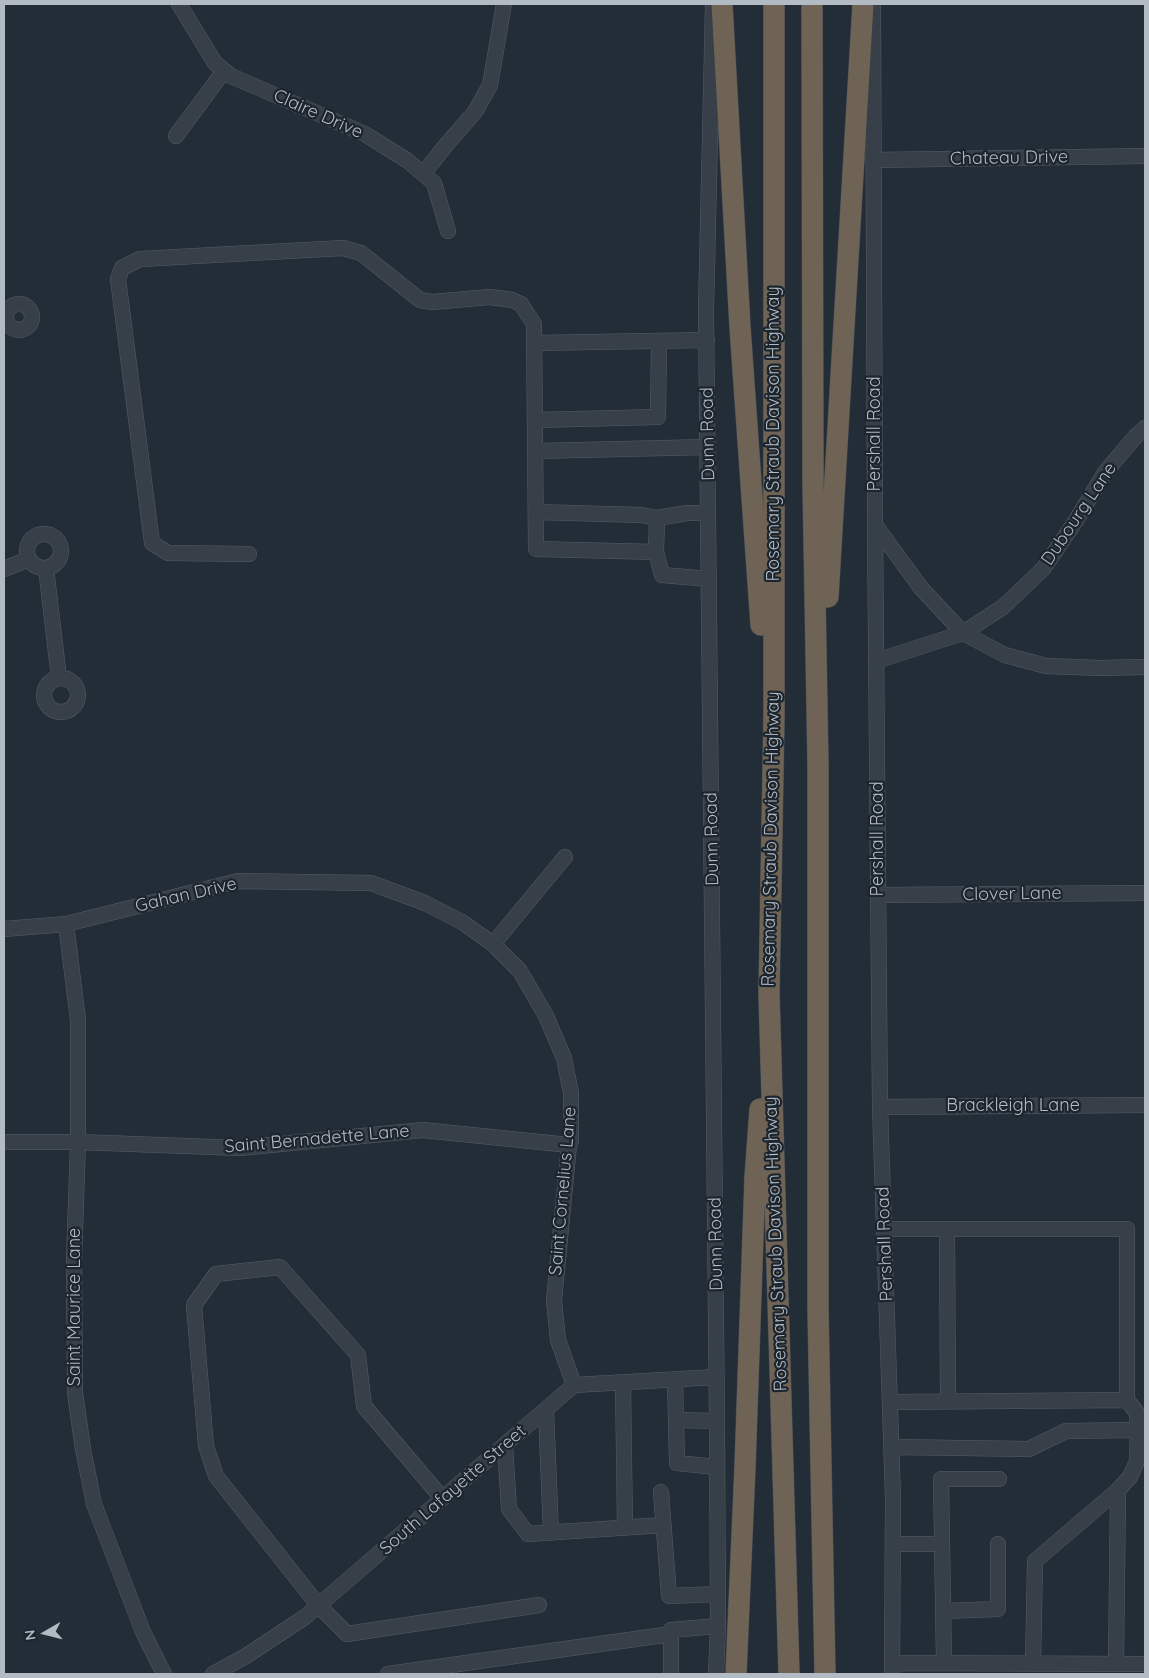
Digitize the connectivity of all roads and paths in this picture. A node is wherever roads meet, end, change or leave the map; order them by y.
1 (179, 4) edge
2 (504, 4) edge
3 (713, 4) edge
4 (722, 4) edge
5 (774, 4) edge
6 (812, 4) edge
7 (863, 4) edge
8 (873, 4) edge
9 (224, 71) junction
10 (176, 136) dead end
11 (1145, 156) edge
12 (873, 160) junction
13 (424, 174) junction
14 (448, 231) dead end
15 (707, 340) junction
16 (659, 341) junction
17 (534, 342) junction
18 (535, 420) junction
19 (1145, 428) edge
20 (708, 447) junction
21 (535, 450) junction
22 (536, 512) junction
23 (708, 512) junction
24 (657, 518) junction
25 (875, 525) junction
26 (656, 552) junction
27 (249, 554) dead end
28 (29, 559) junction
29 (46, 568) junction
30 (4, 569) edge
31 (709, 579) junction
32 (963, 633) junction
33 (876, 661) junction
34 (1145, 667) edge
35 (59, 678) dead end
36 (774, 716) junction
37 (818, 765) junction
38 (565, 858) dead end
39 (371, 883) joint
40 (1145, 893) edge
41 (878, 895) junction
42 (66, 924) junction
43 (4, 929) edge
44 (493, 944) junction
45 (769, 994) junction
46 (1145, 1105) edge
47 (880, 1107) junction
48 (4, 1142) edge
49 (78, 1142) junction
50 (569, 1144) junction
51 (885, 1229) junction
52 (947, 1229) junction
53 (717, 1377) junction
54 (675, 1380) junction
55 (623, 1382) junction
56 (574, 1385) junction
57 (1127, 1400) junction
58 (948, 1401) junction
59 (890, 1402) junction
60 (546, 1410) junction
61 (676, 1420) junction
62 (717, 1420) junction
63 (1138, 1430) junction
64 (505, 1444) junction
65 (892, 1447) junction
66 (717, 1467) junction
67 (999, 1479) dead end
68 (1118, 1490) junction
69 (662, 1492) dead end
70 (442, 1498) junction
71 (664, 1525) junction
72 (624, 1528) junction
73 (550, 1533) junction
74 (893, 1544) junction
75 (942, 1544) junction
76 (998, 1544) dead end
77 (718, 1594) junction
78 (318, 1605) junction
79 (539, 1605) dead end
80 (943, 1611) junction
81 (718, 1626) junction
82 (671, 1634) junction
83 (944, 1663) junction
84 (1034, 1664) junction
85 (1116, 1664) junction
86 (1145, 1664) edge
87 (892, 1669) edge
88 (1076, 1669) edge
89 (164, 1674) edge
90 (213, 1674) edge
91 (388, 1674) edge
92 (671, 1674) edge
93 (716, 1674) edge
94 (736, 1674) edge
95 (790, 1674) edge
96 (825, 1674) edge

1 - 9 street, Claire Drive
2 - 13 street
3 - 15 street, Dunn Road
4 - 36 highway
5 - 36 highway, Rosemary Straub Davison Highway
6 - 37 highway
7 - 37 highway
8 - 12 street, Pershall Road
9 - 10 street
9 - 13 street, Claire Drive
11 - 12 street, Chateau Drive
12 - 25 street, Pershall Road
13 - 14 street, Claire Drive
15 - 16 street
15 - 20 street, Dunn Road
16 - 17 street
16 - 18 street
17 - 18 street
17 - 27 street
18 - 21 street
19 - 32 street, Dubourg Lane
20 - 21 street
20 - 23 street, Dunn Road
21 - 22 street
22 - 24 street
22 - 26 street
23 - 24 street
23 - 31 street, Dunn Road
24 - 26 street
25 - 32 street
25 - 33 street, Pershall Road
26 - 31 street
28 - 29 street
28 - 29 street
28 - 30 street
29 - 35 street
31 - 53 street, Dunn Road
32 - 33 street, Dubourg Lane
32 - 34 street
33 - 41 street, Pershall Road
36 - 45 highway, Rosemary Straub Davison Highway
37 - 96 highway
38 - 44 street
39 - 42 street, Gahan Drive
39 - 44 street, Saint Cornelius Lane
40 - 41 street, Clover Lane
41 - 47 street, Pershall Road
42 - 43 street, Gahan Drive
42 - 49 street, Saint Maurice Lane
44 - 50 street, Saint Cornelius Lane
45 - 94 highway
45 - 95 highway, Rosemary Straub Davison Highway
46 - 47 street, Brackleigh Lane
47 - 51 street, Pershall Road
48 - 49 street, Saint Bernadette Lane
49 - 50 street, Saint Bernadette Lane
49 - 89 street, Saint Maurice Lane
50 - 56 street, Saint Cornelius Lane
51 - 52 street
51 - 59 street, Pershall Road
52 - 57 street
52 - 58 street
53 - 54 street
53 - 62 street, Dunn Road
54 - 55 street
54 - 61 street
55 - 56 street
55 - 72 street
56 - 60 street, South Lafayette Street
57 - 58 street
57 - 63 street
58 - 59 street
59 - 65 street, Pershall Road
60 - 64 street, South Lafayette Street
60 - 73 street
61 - 62 street
61 - 66 street
62 - 66 street, Dunn Road
63 - 65 street
63 - 68 street
64 - 70 street, South Lafayette Street
64 - 73 street
65 - 74 street, Pershall Road
66 - 77 street, Dunn Road
67 - 75 street
68 - 84 street
68 - 85 street
69 - 71 street
70 - 78 street, South Lafayette Street
70 - 78 street
71 - 72 street
71 - 77 street
72 - 73 street
74 - 75 street
74 - 87 street, Pershall Road
75 - 80 street
76 - 80 street
77 - 81 street, Dunn Road
78 - 79 street
78 - 90 street, South Lafayette Street
80 - 83 street
81 - 82 street
81 - 93 street, Dunn Road
82 - 91 street
82 - 92 street
83 - 84 street
83 - 87 street
84 - 88 street
85 - 86 street
85 - 88 street

